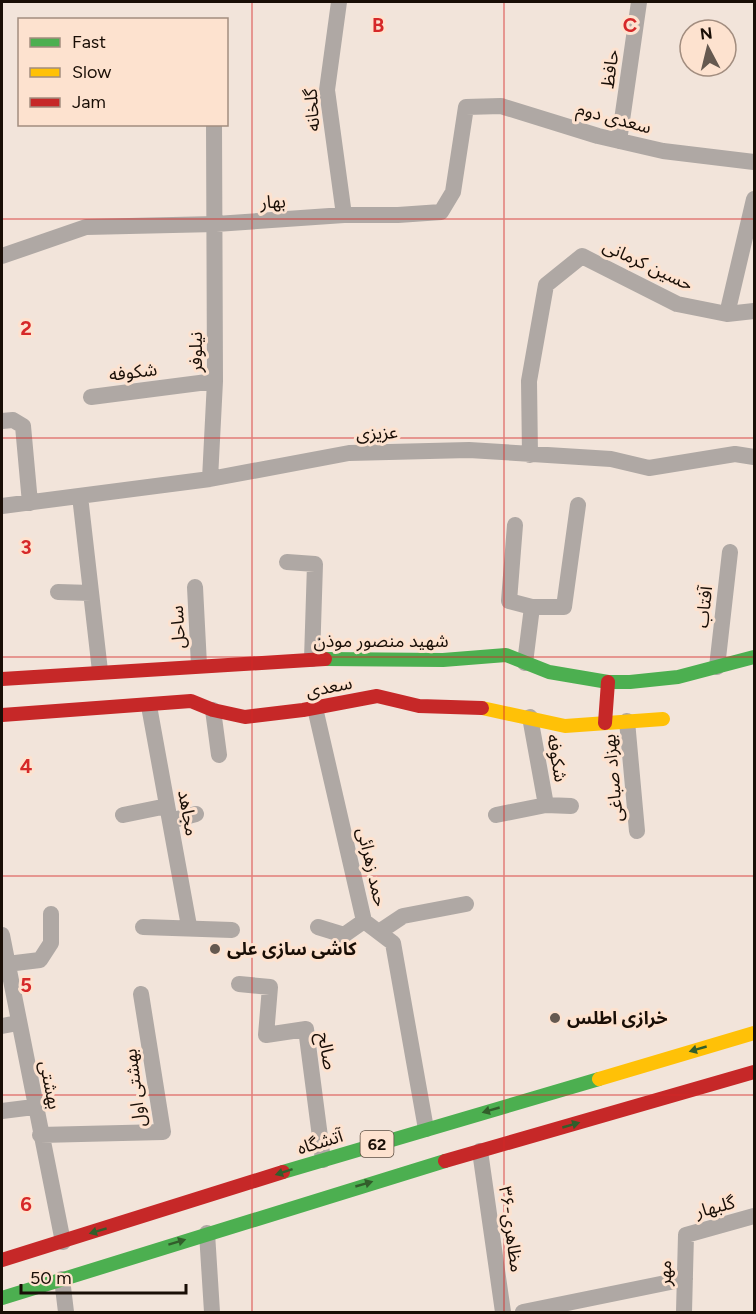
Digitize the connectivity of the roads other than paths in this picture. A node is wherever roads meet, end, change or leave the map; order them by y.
1 (339, 2) edge
2 (639, 2) edge
3 (466, 107) joint
4 (214, 126) edge
5 (619, 141) junction
6 (754, 162) edge
7 (754, 199) edge
8 (344, 215) junction
9 (216, 224) junction
10 (2, 256) edge
11 (754, 311) edge
12 (727, 314) junction
13 (215, 381) junction
14 (91, 397) dead end
15 (2, 420) edge
16 (530, 455) junction
17 (754, 457) edge
18 (210, 480) junction
19 (80, 496) junction
20 (30, 503) junction
21 (578, 505) dead end
22 (2, 506) edge
23 (515, 525) dead end
24 (730, 552) dead end
25 (287, 562) dead end
26 (195, 587) dead end
27 (58, 592) dead end
28 (91, 593) junction
29 (532, 607) junction
30 (754, 657) edge
31 (312, 659) junction
32 (525, 663) junction
33 (199, 665) junction
34 (717, 667) junction
35 (100, 671) junction
36 (2, 679) edge
37 (608, 682) junction
38 (149, 706) junction
39 (315, 708) junction
40 (213, 710) junction
41 (2, 715) edge
42 (530, 717) junction
43 (663, 719) dead end
44 (627, 721) junction
45 (605, 723) junction
46 (219, 754) dead end
47 (546, 806) junction
48 (571, 806) dead end
49 (168, 813) junction
50 (196, 813) dead end
51 (123, 815) dead end
52 (496, 815) dead end
53 (637, 831) dead end
54 (466, 904) dead end
55 (51, 914) dead end
56 (364, 921) junction
57 (189, 926) junction
58 (144, 927) dead end
59 (318, 927) dead end
60 (232, 930) dead end
61 (379, 932) junction
62 (2, 935) edge
63 (7, 964) junction
64 (239, 984) dead end
65 (141, 994) dead end
66 (10, 1024) edge
67 (754, 1033) edge
68 (754, 1072) edge
69 (528, 1099) junction
70 (34, 1107) junction
71 (2, 1111) edge
72 (426, 1129) junction
73 (538, 1134) junction
74 (40, 1135) junction
75 (480, 1151) junction
76 (323, 1160) junction
77 (433, 1165) junction
78 (754, 1216) edge
79 (207, 1233) junction
80 (686, 1234) joint
81 (63, 1242) junction
82 (2, 1260) edge
83 (62, 1279) junction
84 (685, 1279) junction
85 (2, 1298) edge
86 (66, 1312) edge
87 (212, 1312) edge
88 (503, 1312) edge
89 (523, 1312) edge
90 (684, 1312) edge

1 - 8 street, گلخانه
2 - 5 street, حافظ
3 - 5 street, سعدی دوم
3 - 8 street, بهار
4 - 9 street, نیلوفر
5 - 6 street, سعدی دوم
7 - 12 street
8 - 9 street, بهار
9 - 10 street, بهار
9 - 13 street, نیلوفر
11 - 12 street
12 - 16 street, حسین کرمانی
13 - 14 street, شکوفه
13 - 18 street, نیلوفر
15 - 20 street
16 - 17 street, عزیزی
16 - 18 street, عزیزی
18 - 19 street, عزیزی
19 - 20 street, عزیزی
19 - 28 street
20 - 22 street, عزیزی
21 - 29 street
23 - 29 street
24 - 34 street, آفتاب
25 - 31 street
26 - 33 street, ساحل
27 - 28 street
28 - 35 street
29 - 32 street
30 - 34 main road, شهید منصور موذن
31 - 32 main road, شهید منصور موذن
31 - 33 main road, شهید منصور موذن
32 - 37 main road, شهید منصور موذن
33 - 35 main road, شهید منصور موذن
34 - 37 main road, شهید منصور موذن
35 - 36 main road, شهید منصور موذن
37 - 45 main road
38 - 40 main road, سعدی
38 - 41 main road, سعدی
38 - 49 street, مجاهد
39 - 40 main road, سعدی
39 - 42 main road, سعدی
39 - 56 street, حمد زهرائی
40 - 46 street
42 - 45 main road, سعدی
42 - 47 street, شکوفه
43 - 44 main road, سعدی
44 - 45 main road, سعدی
44 - 53 street, بهزاد صباغی
47 - 48 street
47 - 52 street
49 - 50 street
49 - 51 street
49 - 57 street, مجاهد
54 - 61 street
55 - 63 street
56 - 59 street
56 - 61 street, حمد زهرائی
57 - 58 street
57 - 60 street
61 - 72 street, حمد زهرائی
62 - 63 street, بهشتی
63 - 66 street, بهشتی
64 - 76 street, صالح
65 - 74 street, بهشتی اول
66 - 70 street, بهشتی
67 -> 69 main road, آتشگاه / 62
73 -> 68 main road, 62
69 -> 72 main road, آتشگاه / 62
69 - 73 main road
70 - 71 street
70 - 74 street, بهشتی
72 - 76 main road, آتشگاه / 62
72 - 77 main road
73 - 75 main road, 62
74 - 81 street, بهشتی
75 - 77 main road, 62
75 - 88 street, ۳۶-مظاهری
76 -> 81 main road, آتشگاه / 62
79 -> 77 main road, 62
78 - 80 street, گلبهار
83 -> 79 main road, 62
79 - 87 street
80 - 84 street, مهر
81 - 82 main road, آتشگاه / 62
83 - 85 main road, 62
83 - 86 street
84 - 89 street
84 - 90 street, مهر

